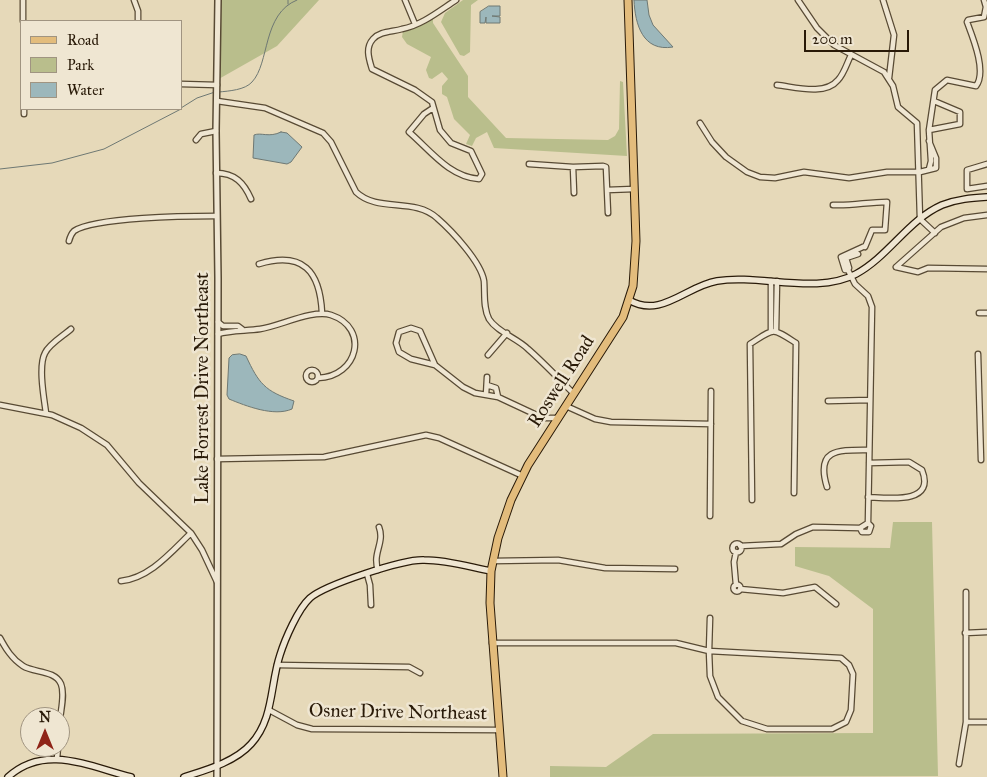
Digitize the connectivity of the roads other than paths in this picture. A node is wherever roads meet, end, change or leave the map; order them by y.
1 (23, 0) edge
2 (134, 0) edge
3 (218, 0) edge
4 (405, 0) edge
5 (456, 0) edge
6 (628, 0) edge
7 (798, 0) edge
8 (883, 0) edge
9 (985, 0) edge
10 (23, 20) edge
11 (138, 20) edge
12 (415, 24) junction
13 (850, 56) junction
14 (889, 78) junction
15 (182, 84) edge
16 (777, 85) dead end
17 (217, 87) junction
18 (217, 99) junction
19 (934, 101) junction
20 (434, 108) junction
21 (700, 124) dead end
22 (929, 130) junction
23 (216, 131) junction
24 (196, 140) dead end
25 (529, 164) dead end
26 (987, 164) edge
27 (573, 167) junction
28 (920, 172) junction
29 (216, 173) junction
30 (987, 186) edge
31 (634, 189) junction
32 (607, 190) junction
33 (574, 193) dead end
34 (987, 197) edge
35 (251, 199) dead end
36 (833, 205) dead end
37 (608, 213) dead end
38 (987, 215) edge
39 (216, 216) junction
40 (920, 219) junction
41 (935, 233) junction
42 (69, 241) dead end
43 (259, 264) dead end
44 (987, 270) edge
45 (849, 273) junction
46 (774, 281) junction
47 (629, 300) junction
48 (322, 313) junction
49 (979, 313) dead end
50 (987, 313) edge
51 (218, 322) junction
52 (234, 326) junction
53 (70, 328) dead end
54 (242, 330) junction
55 (774, 331) junction
56 (234, 332) junction
57 (507, 333) junction
58 (218, 334) junction
59 (978, 354) dead end
60 (488, 355) dead end
61 (435, 365) junction
62 (487, 377) dead end
63 (318, 378) dead end
64 (487, 385) junction
65 (711, 391) dead end
66 (574, 394) junction
67 (486, 395) junction
68 (498, 397) junction
69 (828, 400) dead end
70 (870, 400) junction
71 (0, 405) edge
72 (566, 406) junction
73 (46, 413) junction
74 (543, 418) junction
75 (558, 418) junction
76 (710, 424) junction
77 (553, 426) junction
78 (984, 431) edge
79 (869, 450) junction
80 (218, 459) junction
81 (981, 460) dead end
82 (869, 463) junction
83 (523, 476) junction
84 (827, 488) dead end
85 (794, 493) dead end
86 (868, 497) junction
87 (752, 500) dead end
88 (710, 516) dead end
89 (868, 523) junction
90 (379, 527) dead end
91 (860, 528) junction
92 (192, 534) junction
93 (493, 561) junction
94 (675, 569) dead end
95 (378, 570) junction
96 (492, 571) junction
97 (367, 574) junction
98 (121, 581) dead end
99 (217, 584) junction
100 (966, 592) dead end
101 (836, 604) dead end
102 (371, 606) dead end
103 (710, 618) dead end
104 (987, 632) edge
105 (966, 633) junction
106 (0, 638) edge
107 (492, 643) junction
108 (709, 651) junction
109 (277, 665) junction
110 (420, 673) dead end
111 (61, 707) edge
112 (269, 710) junction
113 (966, 722) junction
114 (987, 722) edge
115 (499, 730) junction
116 (57, 759) joint
117 (960, 764) dead end
118 (217, 765) junction
119 (110, 774) edge
120 (8, 777) edge
121 (131, 777) edge
122 (184, 777) edge
123 (217, 777) edge
124 (503, 777) edge

1 - 10 street
2 - 11 street
3 - 17 street, Lake Forrest Drive Northeast
4 - 12 street
5 - 12 street
6 - 31 main road, Roswell Road
7 - 13 street
8 - 14 street
9 - 19 street
12 - 20 street
13 - 14 street
13 - 16 street
14 - 28 street
15 - 17 street
17 - 18 street, Lake Forrest Drive Northeast
18 - 23 street, Lake Forrest Drive Northeast
18 - 57 street
19 - 22 street
19 - 22 street
20 - 20 street
21 - 28 street
22 - 28 street
23 - 24 street
23 - 29 street, Lake Forrest Drive Northeast
25 - 27 street
26 - 30 street
27 - 32 street
27 - 33 street
28 - 40 street
29 - 35 street
29 - 39 street, Lake Forrest Drive Northeast
31 - 32 street
31 - 47 main road, Roswell Road
32 - 37 street
34 - 40 main road
36 - 45 street
38 - 41 street
39 - 42 street
39 - 51 street, Lake Forrest Drive Northeast
40 - 41 street
40 - 45 main road
41 - 44 street
43 - 48 street
45 - 46 main road
45 - 70 street
46 - 47 main road
46 - 55 street
47 - 66 main road, Roswell Road
48 - 54 street
48 - 63 street
49 - 50 street
51 - 52 street
51 - 58 street, Lake Forrest Drive Northeast
52 - 54 street
52 - 56 street
53 - 73 street
54 - 56 street
55 - 85 street
55 - 87 street
56 - 58 street
57 - 60 street
57 - 66 street
58 - 80 street, Lake Forrest Drive Northeast
59 - 78 street
61 - 61 street
61 - 67 street
62 - 64 street
64 - 67 street
64 - 68 street
65 - 76 street
66 - 72 main road, Roswell Road
67 - 68 street
68 - 74 street
69 - 70 street
70 - 79 street
71 - 73 street
72 - 75 main road, Roswell Road
72 - 76 street
73 - 92 street
74 - 75 street
74 - 77 street
75 - 77 main road, Roswell Road
76 - 88 street
77 - 83 main road, Roswell Road
78 - 81 street
79 - 82 street
79 - 84 street
80 - 83 street
80 - 99 street, Lake Forrest Drive Northeast
82 - 86 street
82 - 86 street
83 - 93 main road, Roswell Road
86 - 89 street
89 - 91 street
89 - 91 street
90 - 95 street
91 - 101 street
92 - 98 street
92 - 99 street
93 - 94 street
93 - 96 main road, Roswell Road
95 - 96 main road
95 - 97 main road
96 - 107 main road, Roswell Road
97 - 102 street
97 - 109 main road
99 - 118 street, Lake Forrest Drive Northeast
100 - 105 street
103 - 108 street
104 - 105 street
105 - 113 street
106 - 111 street
107 - 108 street
107 - 115 main road, Roswell Road
108 - 108 street
109 - 110 street
109 - 112 main road
112 - 115 street, Osner Drive Northeast
112 - 118 main road
113 - 114 street
113 - 117 street
115 - 124 main road, Roswell Road
116 - 119 main road
116 - 120 main road
118 - 122 main road
118 - 123 street, Lake Forrest Drive Northeast
119 - 121 main road

